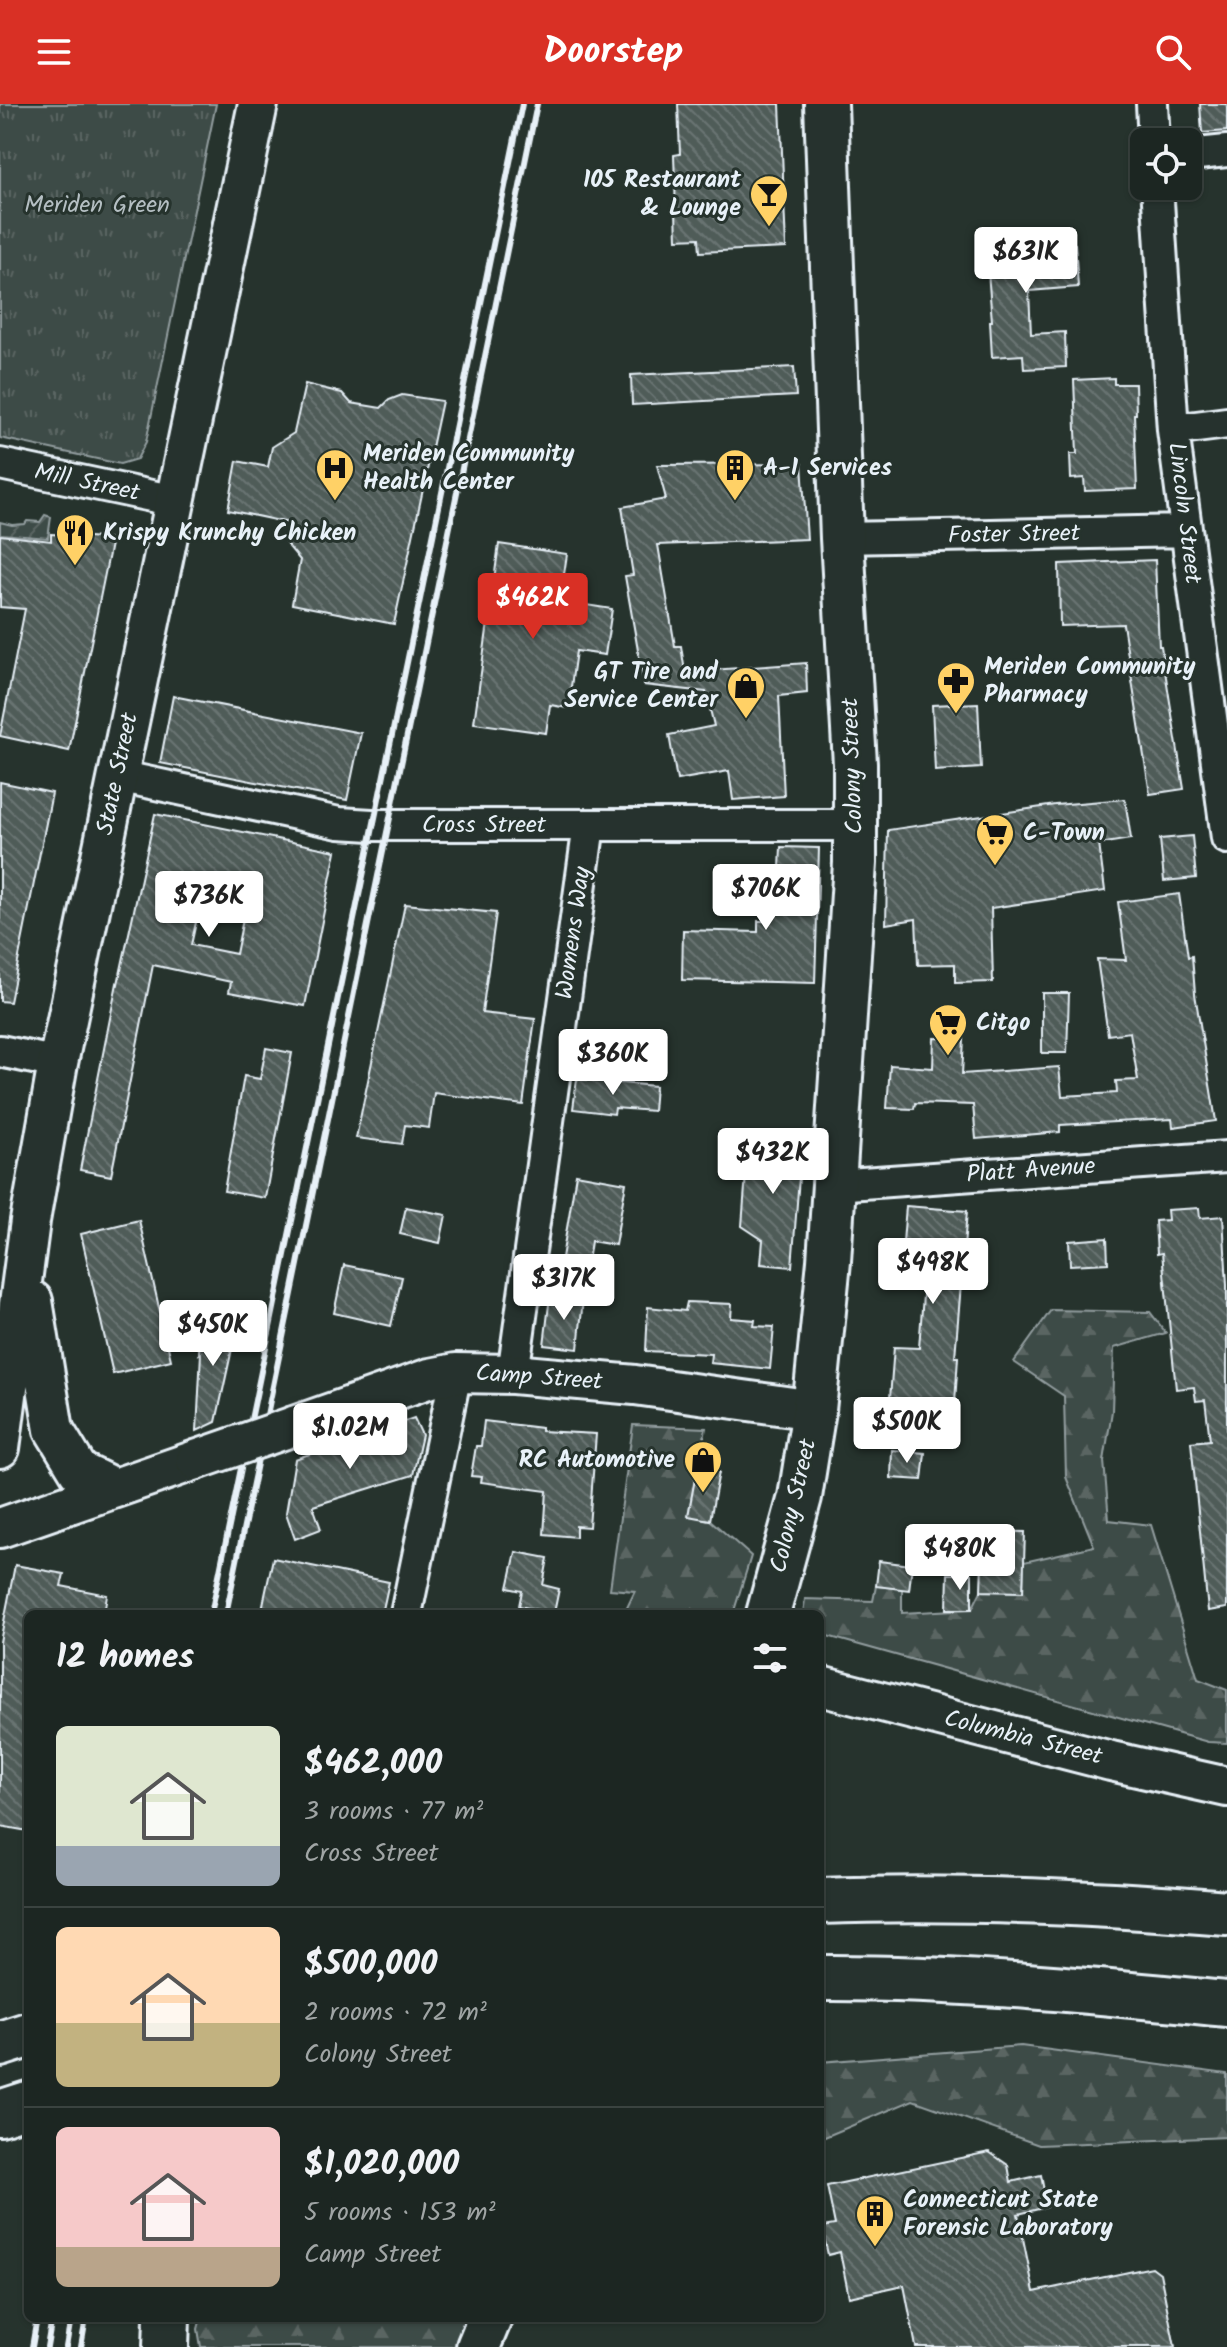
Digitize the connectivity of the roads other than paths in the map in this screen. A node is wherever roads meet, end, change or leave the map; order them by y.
1 (258, 104) edge
2 (826, 104) edge
3 (1152, 104) edge
4 (1153, 128) edge
5 (1227, 151) edge
6 (1202, 154) edge
7 (1158, 200) edge
8 (1227, 423) edge
9 (1173, 430) junction
10 (0, 464) edge
11 (175, 501) junction
12 (1186, 531) junction
13 (842, 538) junction
14 (118, 776) junction
15 (589, 825) junction
16 (856, 825) junction
17 (1227, 838) edge
18 (0, 1051) edge
19 (58, 1063) junction
20 (1227, 1157) edge
21 (834, 1185) junction
22 (26, 1254) junction
23 (456, 1373) junction
24 (513, 1374) junction
25 (814, 1410) junction
26 (0, 1448) edge
27 (114, 1488) junction
28 (0, 1528) edge
29 (407, 1610) edge
30 (769, 1610) edge
31 (824, 1687) edge
32 (1227, 1787) edge
33 (824, 1901) edge
34 (1227, 1913) edge
35 (824, 1978) edge
36 (1001, 1984) junction
37 (1227, 2004) edge
38 (824, 2007) edge
39 (24, 2036) edge
40 (0, 2044) edge
41 (24, 2105) edge
42 (0, 2113) edge
43 (167, 2322) edge
44 (488, 2322) edge
45 (166, 2347) edge
46 (478, 2347) edge

1 - 11 street, State Street
2 - 13 main road, Colony Street
3 - 4 street
5 - 6 street
7 - 9 street, Lincoln Street
8 - 9 street
9 - 12 street, Lincoln Street
10 - 11 street, Mill Street
11 - 14 street, State Street
12 - 13 street, Foster Street
12 - 17 street, Lincoln Street
13 - 16 main road, Colony Street
14 - 15 street, Cross Street
14 - 19 street, State Street
15 - 16 street, Cross Street
15 - 24 street, Womens Way
16 - 21 main road, Colony Street
18 - 19 street
19 - 22 street, State Street
20 - 21 street, Platt Avenue
21 - 25 main road, Colony Street
22 - 26 street, State Street
22 - 27 street
23 - 24 street, Camp Street
23 - 27 street, Camp Street, bridge
23 - 29 street
24 - 25 street, Camp Street
25 - 30 main road, Colony Street
27 - 28 street, Camp Street
31 - 32 street, Columbia Street
33 - 34 highway
35 - 36 highway
36 - 37 highway
36 - 38 highway
39 - 40 highway
41 - 42 highway
43 - 45 highway
44 - 46 main road

